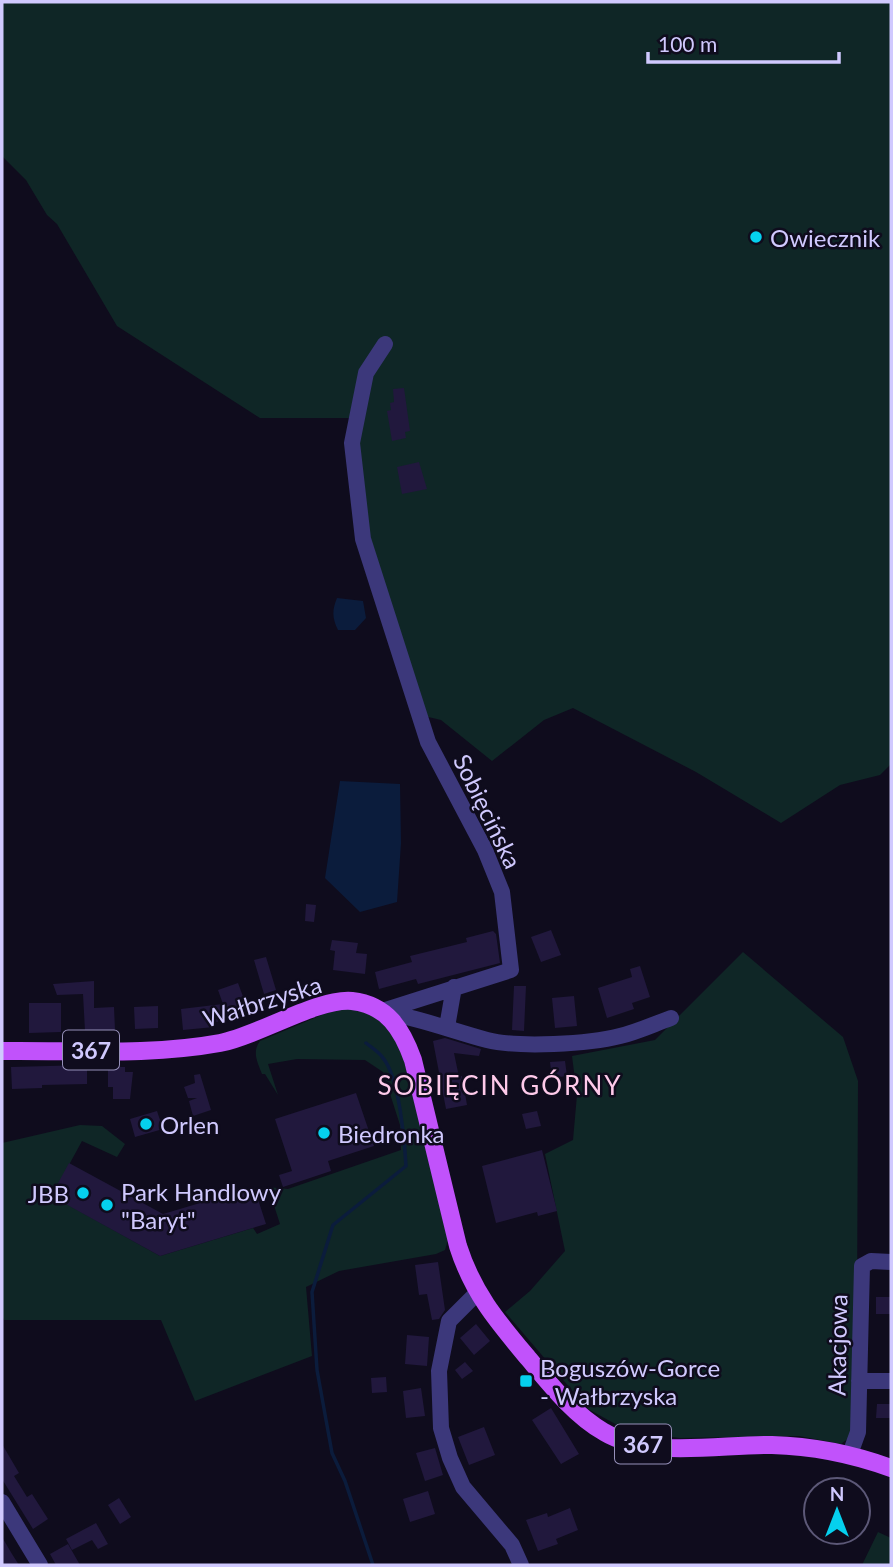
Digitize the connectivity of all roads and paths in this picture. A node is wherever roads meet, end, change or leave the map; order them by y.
1 (386, 344) dead end
2 (454, 987) junction
3 (382, 1011) junction
4 (671, 1018) dead end
5 (447, 1027) junction
6 (2, 1051) edge
7 (891, 1262) edge
8 (477, 1293) junction
9 (859, 1381) junction
10 (891, 1381) edge
11 (850, 1454) junction
12 (891, 1468) edge
13 (2, 1502) edge
14 (40, 1565) edge
15 (520, 1565) edge

1 - 2 street, Sobięcińska
2 - 3 street, Sobięcińska
2 - 5 street
3 - 5 street
3 - 6 main road, Wałbrzyska / 367
3 - 8 main road, 367
4 - 5 street
7 - 9 street, Akacjowa
8 - 11 main road, 367
8 - 15 street
9 - 10 street
9 - 11 street, Akacjowa
11 - 12 main road, 367
13 - 14 street

